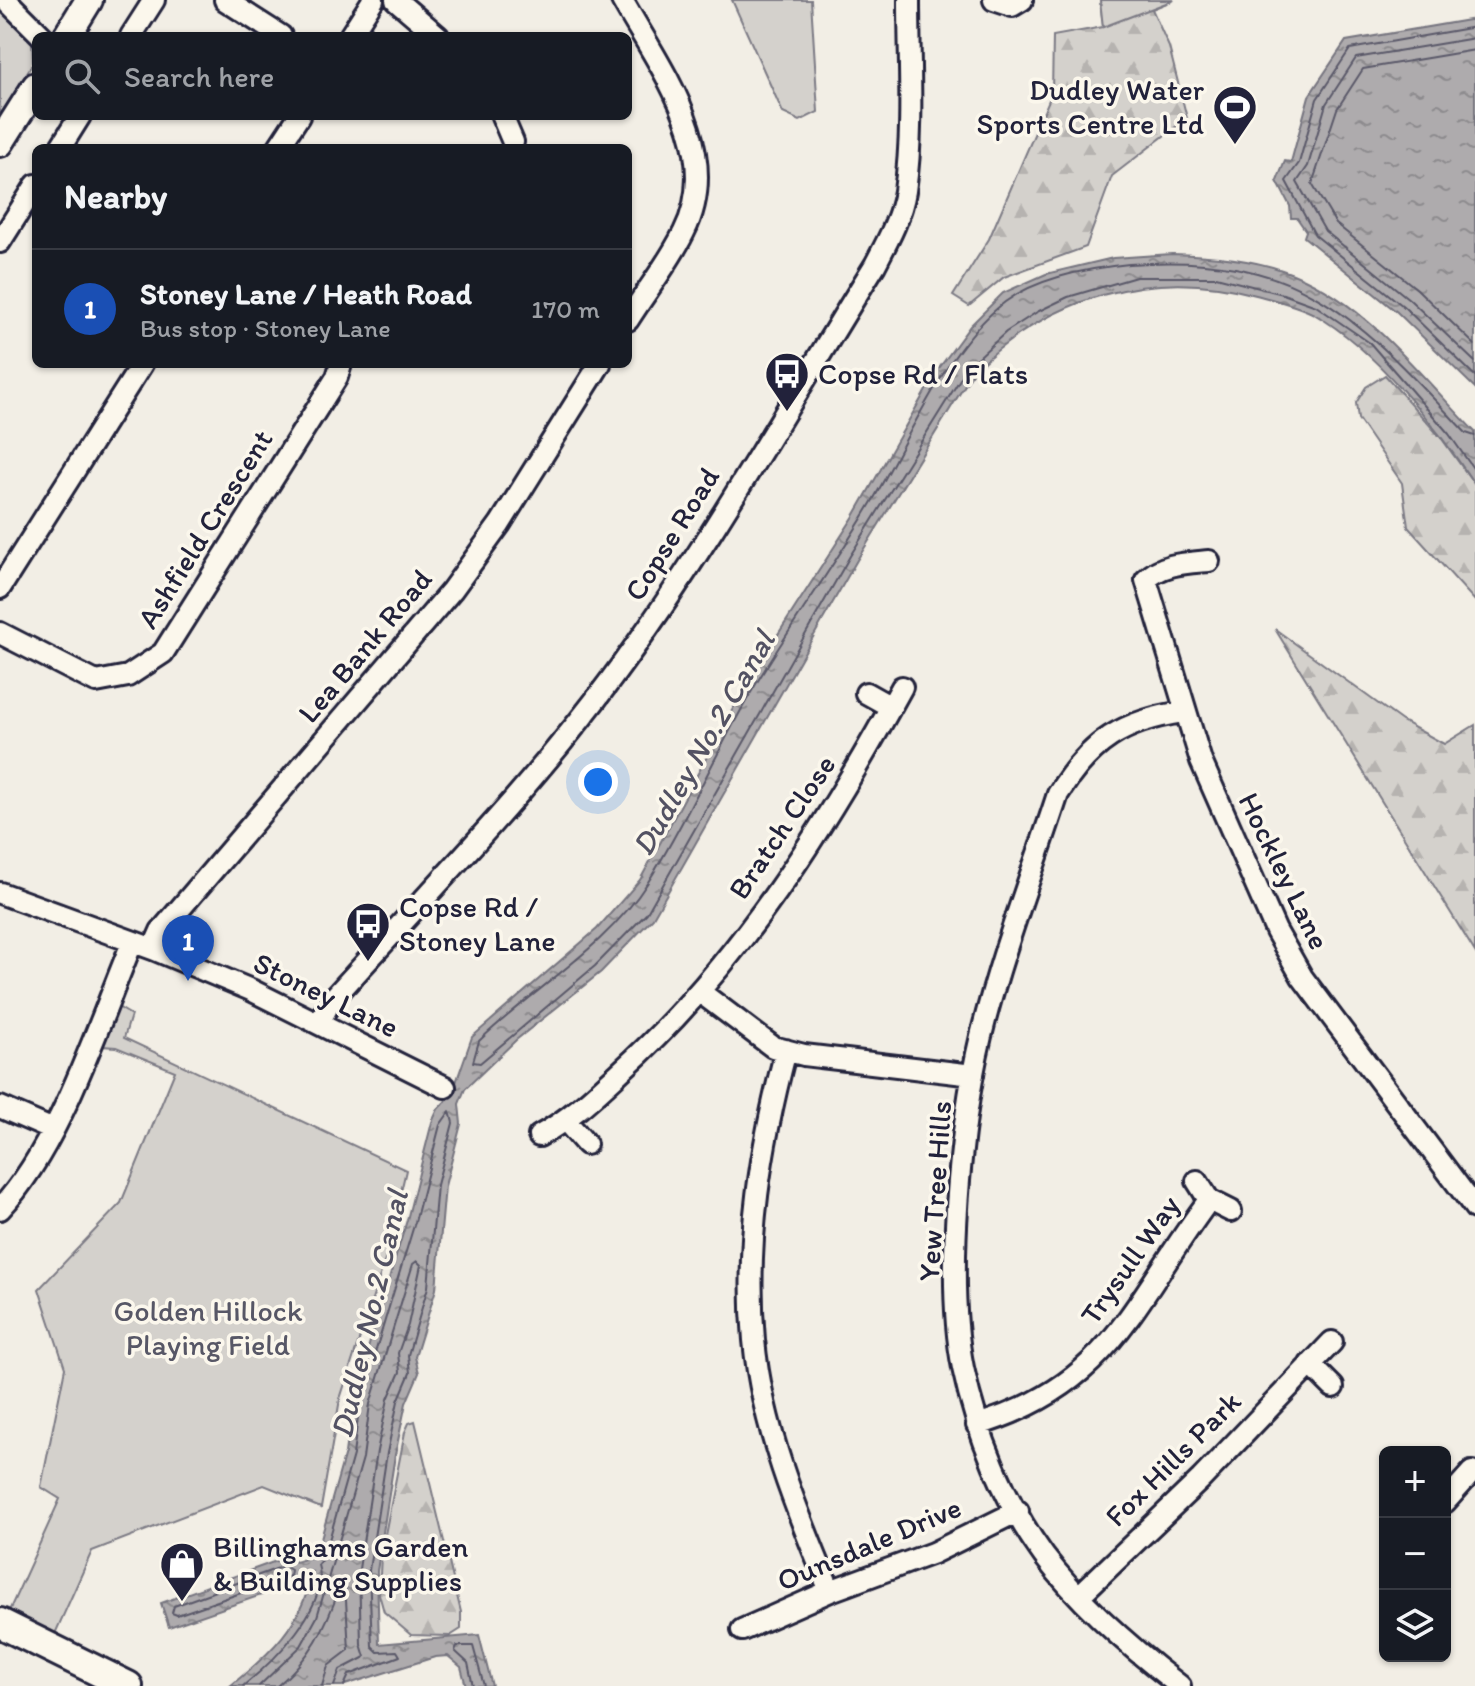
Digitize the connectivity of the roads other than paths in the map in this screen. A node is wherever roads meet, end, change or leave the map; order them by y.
1 (6, 0) edge
2 (89, 0) edge
3 (154, 0) edge
4 (225, 0) edge
5 (373, 0) edge
6 (396, 0) edge
7 (622, 0) edge
8 (909, 0) edge
9 (994, 0) edge
10 (1022, 0) edge
11 (38, 32) edge
12 (69, 32) edge
13 (134, 32) edge
14 (275, 32) edge
15 (353, 32) edge
16 (433, 32) edge
17 (32, 92) edge
18 (78, 120) edge
19 (297, 120) edge
20 (504, 120) edge
21 (513, 142) dead end
22 (0, 143) edge
23 (62, 144) edge
24 (284, 144) edge
25 (32, 191) edge
26 (0, 242) edge
27 (632, 314) edge
28 (139, 368) edge
29 (340, 368) edge
30 (598, 368) edge
31 (1209, 561) dead end
32 (0, 588) edge
33 (0, 633) edge
34 (902, 687) dead end
35 (866, 693) dead end
36 (891, 707) junction
37 (1183, 712) junction
38 (0, 893) edge
39 (132, 943) junction
40 (153, 949) junction
41 (700, 992) junction
42 (319, 1023) junction
43 (786, 1050) junction
44 (973, 1075) junction
45 (445, 1087) dead end
46 (0, 1107) edge
47 (566, 1121) junction
48 (53, 1130) junction
49 (539, 1136) dead end
50 (586, 1144) dead end
51 (1197, 1181) dead end
52 (1209, 1200) junction
53 (1475, 1208) edge
54 (0, 1209) edge
55 (1231, 1211) dead end
56 (1332, 1342) dead end
57 (1310, 1364) junction
58 (1333, 1387) dead end
59 (977, 1425) junction
60 (1018, 1511) junction
61 (830, 1591) junction
62 (1079, 1596) junction
63 (0, 1623) edge
64 (742, 1630) dead end
65 (128, 1686) edge
66 (1180, 1686) edge

1 - 11 street
2 - 12 street
3 - 13 street
4 - 14 street
5 - 15 street
6 - 16 street
7 - 27 street
8 - 42 street, Copse Road
9 - 10 street
17 - 22 street
18 - 23 street
19 - 24 street
20 - 21 street
25 - 26 street
28 - 32 street
29 - 33 street, Ashfield Crescent
30 - 40 street, Lea Bank Road
31 - 37 street, Hockley Lane
34 - 36 street, Bratch Close
35 - 36 street
36 - 41 street, Bratch Close
37 - 44 street, Yew Tree Hills
37 - 53 street, Hockley Lane
38 - 39 street, Stoney Lane
39 - 40 street, Stoney Lane
39 - 48 street
40 - 42 street, Stoney Lane
41 - 43 street
41 - 47 street, Bratch Close
42 - 45 street, Stoney Lane
43 - 44 street
43 - 61 street
44 - 59 street, Yew Tree Hills
46 - 48 street
47 - 49 street, Bratch Close
47 - 50 street
48 - 54 street
51 - 52 street, Trysull Way
52 - 55 street, Trysull Way
52 - 59 street, Trysull Way
56 - 57 street, Fox Hills Park
57 - 58 street
57 - 62 street, Fox Hills Park
59 - 60 street, Yew Tree Hills
60 - 61 street, Ounsdale Drive
60 - 62 street, Yew Tree Hills
61 - 64 street, Ounsdale Drive
62 - 66 street, Yew Tree Hills
63 - 65 main road

